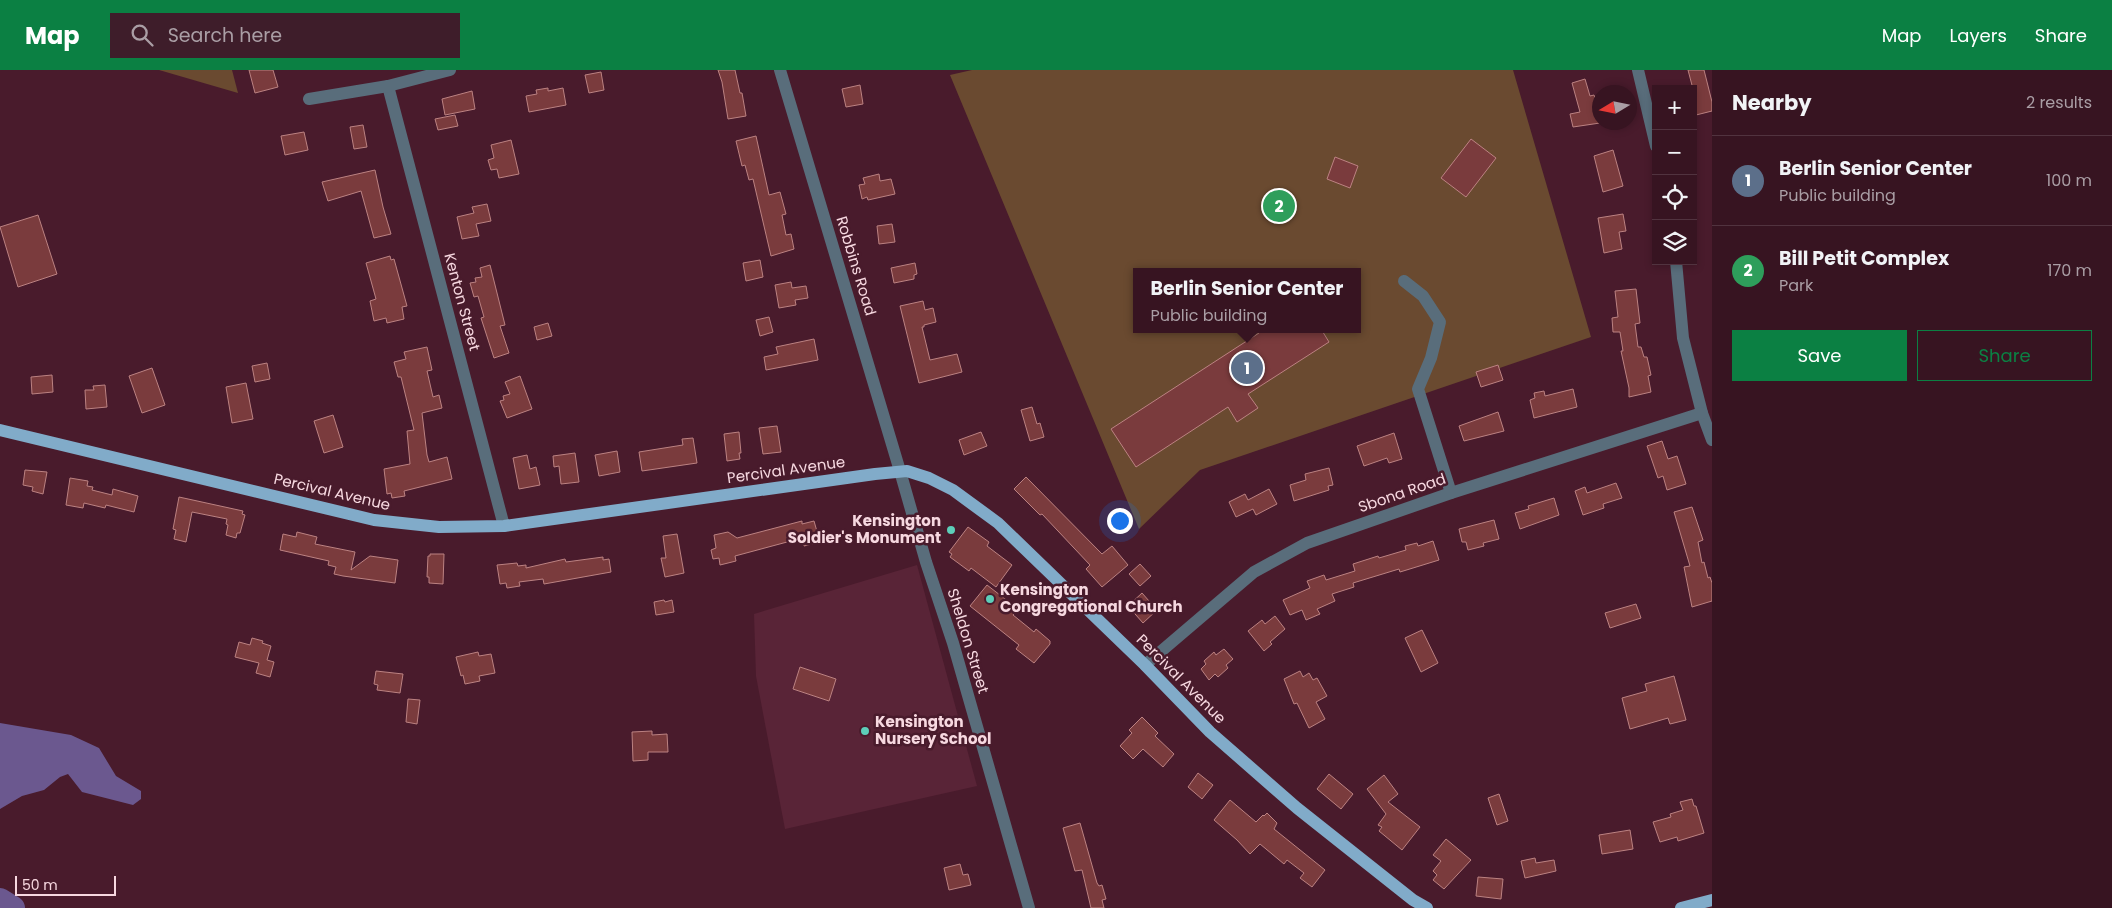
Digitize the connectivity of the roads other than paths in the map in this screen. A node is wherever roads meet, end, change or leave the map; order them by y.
1 (450, 70) edge
2 (780, 70) edge
3 (1638, 70) edge
4 (388, 86) junction
5 (309, 99) dead end
6 (1652, 130) edge
7 (1676, 265) edge
8 (1404, 281) dead end
9 (1702, 413) junction
10 (0, 430) edge
11 (1712, 440) edge
12 (900, 471) junction
13 (1452, 494) junction
14 (504, 526) junction
15 (1145, 665) junction
16 (1712, 900) edge
17 (1029, 908) edge
18 (1427, 908) edge
19 (1681, 908) edge

1 - 4 street
2 - 12 street, Robbins Road
3 - 6 street
4 - 5 street
4 - 14 street, Kenton Street
7 - 9 street
8 - 13 street
9 - 11 street
9 - 13 street, Sbona Road
10 - 14 main road, Percival Avenue
12 - 14 main road, Percival Avenue
12 - 15 main road, Percival Avenue
12 - 17 street, Sheldon Street
13 - 15 street, Sbona Road
15 - 18 main road, Percival Avenue
16 - 19 main road

